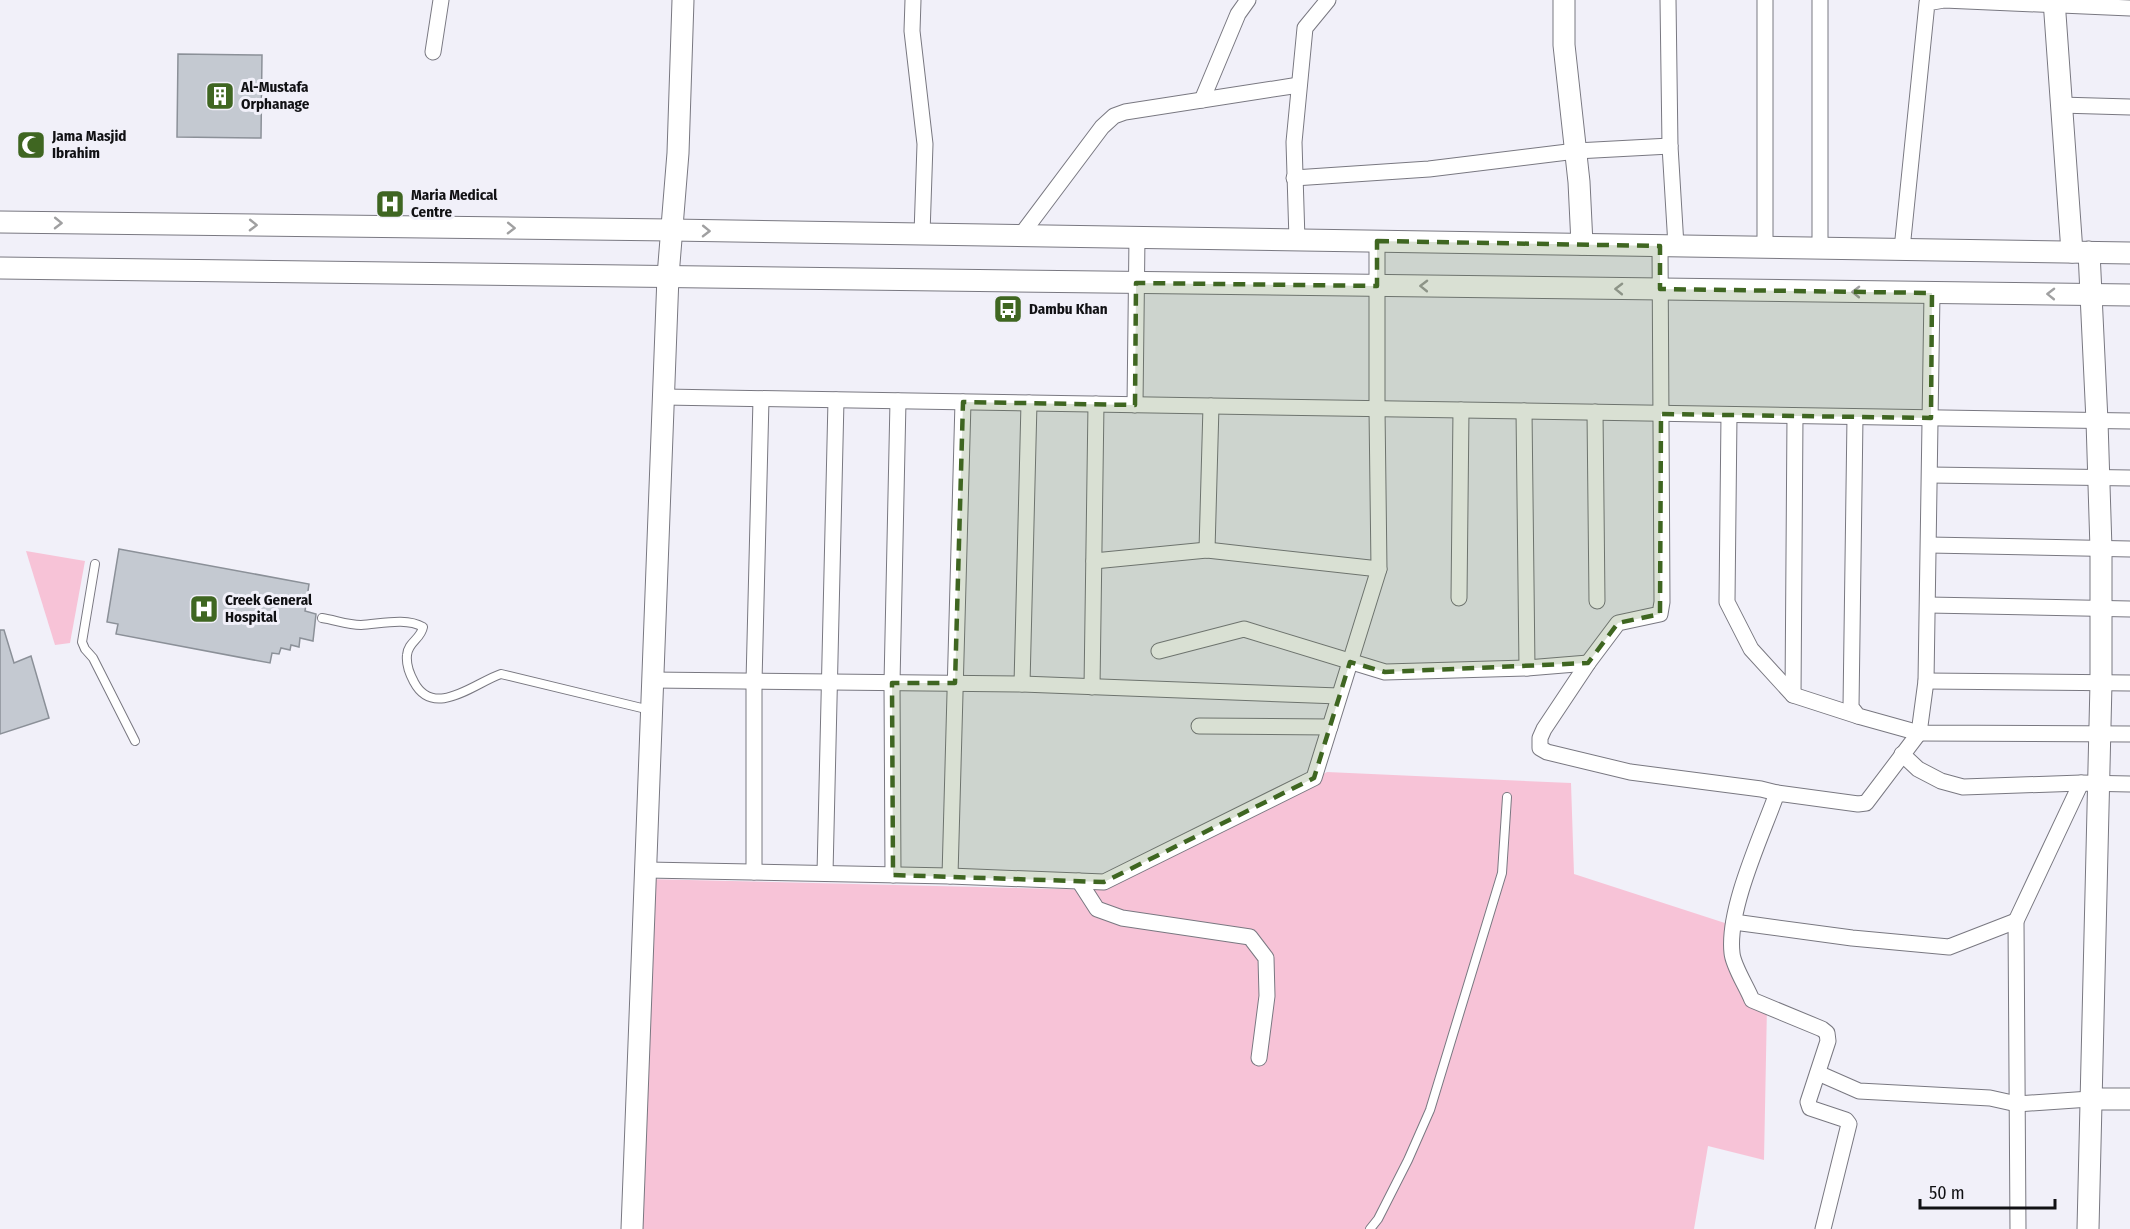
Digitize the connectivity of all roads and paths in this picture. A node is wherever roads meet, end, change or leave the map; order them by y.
1 (441, 0) edge
2 (683, 0) edge
3 (913, 0) edge
4 (1248, 0) edge
5 (1328, 0) edge
6 (1564, 0) edge
7 (1668, 0) edge
8 (1765, 0) edge
9 (1820, 0) edge
10 (2054, 3) edge
11 (2130, 8) edge
12 (434, 52) dead end
13 (1299, 85) junction
14 (1202, 100) junction
15 (2060, 105) junction
16 (2130, 107) edge
17 (1670, 146) junction
18 (1576, 151) junction
19 (1294, 178) junction
20 (0, 222) edge
21 (671, 230) junction
22 (922, 234) junction
23 (1022, 236) junction
24 (1137, 237) junction
25 (1297, 240) junction
26 (1377, 241) junction
27 (1582, 244) junction
28 (1668, 246) junction
29 (1765, 247) junction
30 (1820, 248) junction
31 (1902, 249) junction
32 (2080, 252) junction
33 (2130, 253) edge
34 (0, 268) edge
35 (668, 276) junction
36 (1136, 282) junction
37 (1377, 286) junction
38 (1660, 289) junction
39 (1932, 293) junction
40 (2090, 295) junction
41 (2130, 295) edge
42 (664, 397) junction
43 (761, 399) junction
44 (836, 400) junction
45 (898, 401) junction
46 (963, 402) junction
47 (1029, 403) junction
48 (1096, 404) junction
49 (1134, 405) junction
50 (1211, 406) junction
51 (1377, 409) junction
52 (1461, 410) junction
53 (1524, 411) junction
54 (1595, 412) junction
55 (1661, 414) junction
56 (1729, 414) junction
57 (1795, 416) junction
58 (1855, 417) junction
59 (1931, 418) junction
60 (2097, 420) junction
61 (2130, 421) edge
62 (1930, 475) junction
63 (2098, 477) junction
64 (2130, 478) edge
65 (1929, 545) junction
66 (2101, 549) junction
67 (2130, 549) edge
68 (1207, 550) junction
69 (1094, 561) junction
70 (95, 564) dead end
71 (1379, 569) junction
72 (1459, 598) dead end
73 (1597, 601) dead end
74 (1928, 605) junction
75 (2100, 608) junction
76 (2130, 609) edge
77 (322, 618) dead end
78 (1159, 651) dead end
79 (1350, 662) junction
80 (1588, 663) junction
81 (1527, 668) junction
82 (652, 680) junction
83 (1926, 681) junction
84 (754, 682) junction
85 (829, 683) junction
86 (892, 683) junction
87 (955, 683) junction
88 (2101, 683) junction
89 (2130, 683) edge
90 (1022, 684) junction
91 (1092, 687) junction
92 (1793, 694) junction
93 (1339, 696) junction
94 (652, 710) junction
95 (1858, 716) junction
96 (1198, 726) dead end
97 (1330, 727) junction
98 (1919, 733) junction
99 (2100, 734) junction
100 (2130, 734) edge
101 (135, 741) dead end
102 (1902, 754) junction
103 (2090, 783) junction
104 (2130, 784) edge
105 (1777, 793) junction
106 (1507, 796) dead end
107 (647, 870) junction
108 (754, 872) junction
109 (825, 873) junction
110 (893, 875) junction
111 (950, 876) junction
112 (1079, 881) junction
113 (2016, 921) junction
114 (1734, 922) junction
115 (1259, 1058) dead end
116 (1818, 1073) junction
117 (2090, 1099) junction
118 (2130, 1100) edge
119 (2017, 1104) junction
120 (632, 1229) edge
121 (1370, 1229) edge
122 (1823, 1229) edge
123 (2018, 1229) edge
124 (2088, 1229) edge

1 - 12 street
2 - 21 main road
3 - 22 street
4 - 14 street
5 - 13 street
6 - 18 main road
7 - 17 street
8 - 29 street
9 - 30 street
10 - 11 street
10 - 15 main road
10 - 31 street
13 - 14 street
13 - 19 street
14 - 23 street
15 - 16 street
15 - 32 main road
17 - 18 street
17 - 28 street
18 - 19 street
18 - 27 main road
19 - 25 street
20 -> 21 main road
21 -> 22 main road
21 - 35 main road
22 - 23 main road
23 - 24 main road
24 - 25 main road
24 - 36 street
25 - 26 main road
26 - 27 main road
26 - 37 street
27 - 28 main road
28 - 29 main road
28 - 38 street
29 - 30 main road
30 - 31 main road
31 - 32 main road
32 - 33 main road
32 - 40 main road
34 - 35 main road
35 - 36 main road
35 - 42 main road
36 - 37 main road
36 - 49 street
38 -> 37 main road
37 - 51 street
39 -> 38 main road
38 - 55 street
40 -> 39 main road
39 - 59 street
40 - 41 main road
40 - 60 main road
42 - 43 street
42 - 82 main road
43 - 44 street
43 - 84 street
44 - 45 street
44 - 85 street
45 - 46 street
45 - 86 street
46 - 47 street
46 - 87 street
47 - 48 street
47 - 90 street
48 - 49 street
48 - 69 street
49 - 50 street
50 - 51 street
50 - 68 street
51 - 52 street
51 - 71 street
52 - 53 street
52 - 72 street
53 - 54 street
53 - 81 street
54 - 55 street
54 - 73 street
55 - 56 street
55 - 80 street
56 - 57 street
56 - 92 street
57 - 58 street
57 - 92 street
58 - 59 street
58 - 95 street
59 - 60 street
59 - 62 street
60 - 61 street
60 - 63 main road
62 - 63 street
62 - 65 street
63 - 64 street
63 - 66 main road
65 - 66 street
65 - 74 street
66 - 67 street
66 - 75 main road
68 - 69 street
68 - 71 street
69 - 91 street
70 - 101 lane
71 - 79 street
74 - 75 street
74 - 83 street
75 - 76 street
75 - 88 main road
77 - 94 lane
78 - 79 street
79 - 81 street
79 - 93 street
80 - 81 street
80 - 105 street
82 - 84 street
82 - 94 main road
83 - 88 street
83 - 98 street
84 - 85 street
84 - 108 street
85 - 86 street
85 - 109 street
86 - 87 street
86 - 110 street
87 - 90 street
87 - 111 street
88 - 89 street
88 - 99 main road
90 - 91 street
91 - 93 street
92 - 95 street
93 - 97 street
94 - 107 main road
95 - 98 street
96 - 97 street
97 - 112 street
98 - 99 street
98 - 102 street
99 - 100 street
99 - 103 main road
102 - 103 street
102 - 105 street
103 - 104 street
103 - 113 street
103 - 117 main road
105 - 114 street
106 - 121 lane
107 - 108 street
107 - 120 main road
108 - 109 street
109 - 110 street
110 - 111 street
111 - 112 street
112 - 115 street
113 - 114 street
113 - 119 street
114 - 116 street
116 - 119 street
116 - 122 street
117 - 118 main road
117 - 119 street
117 - 124 main road
119 - 123 street

